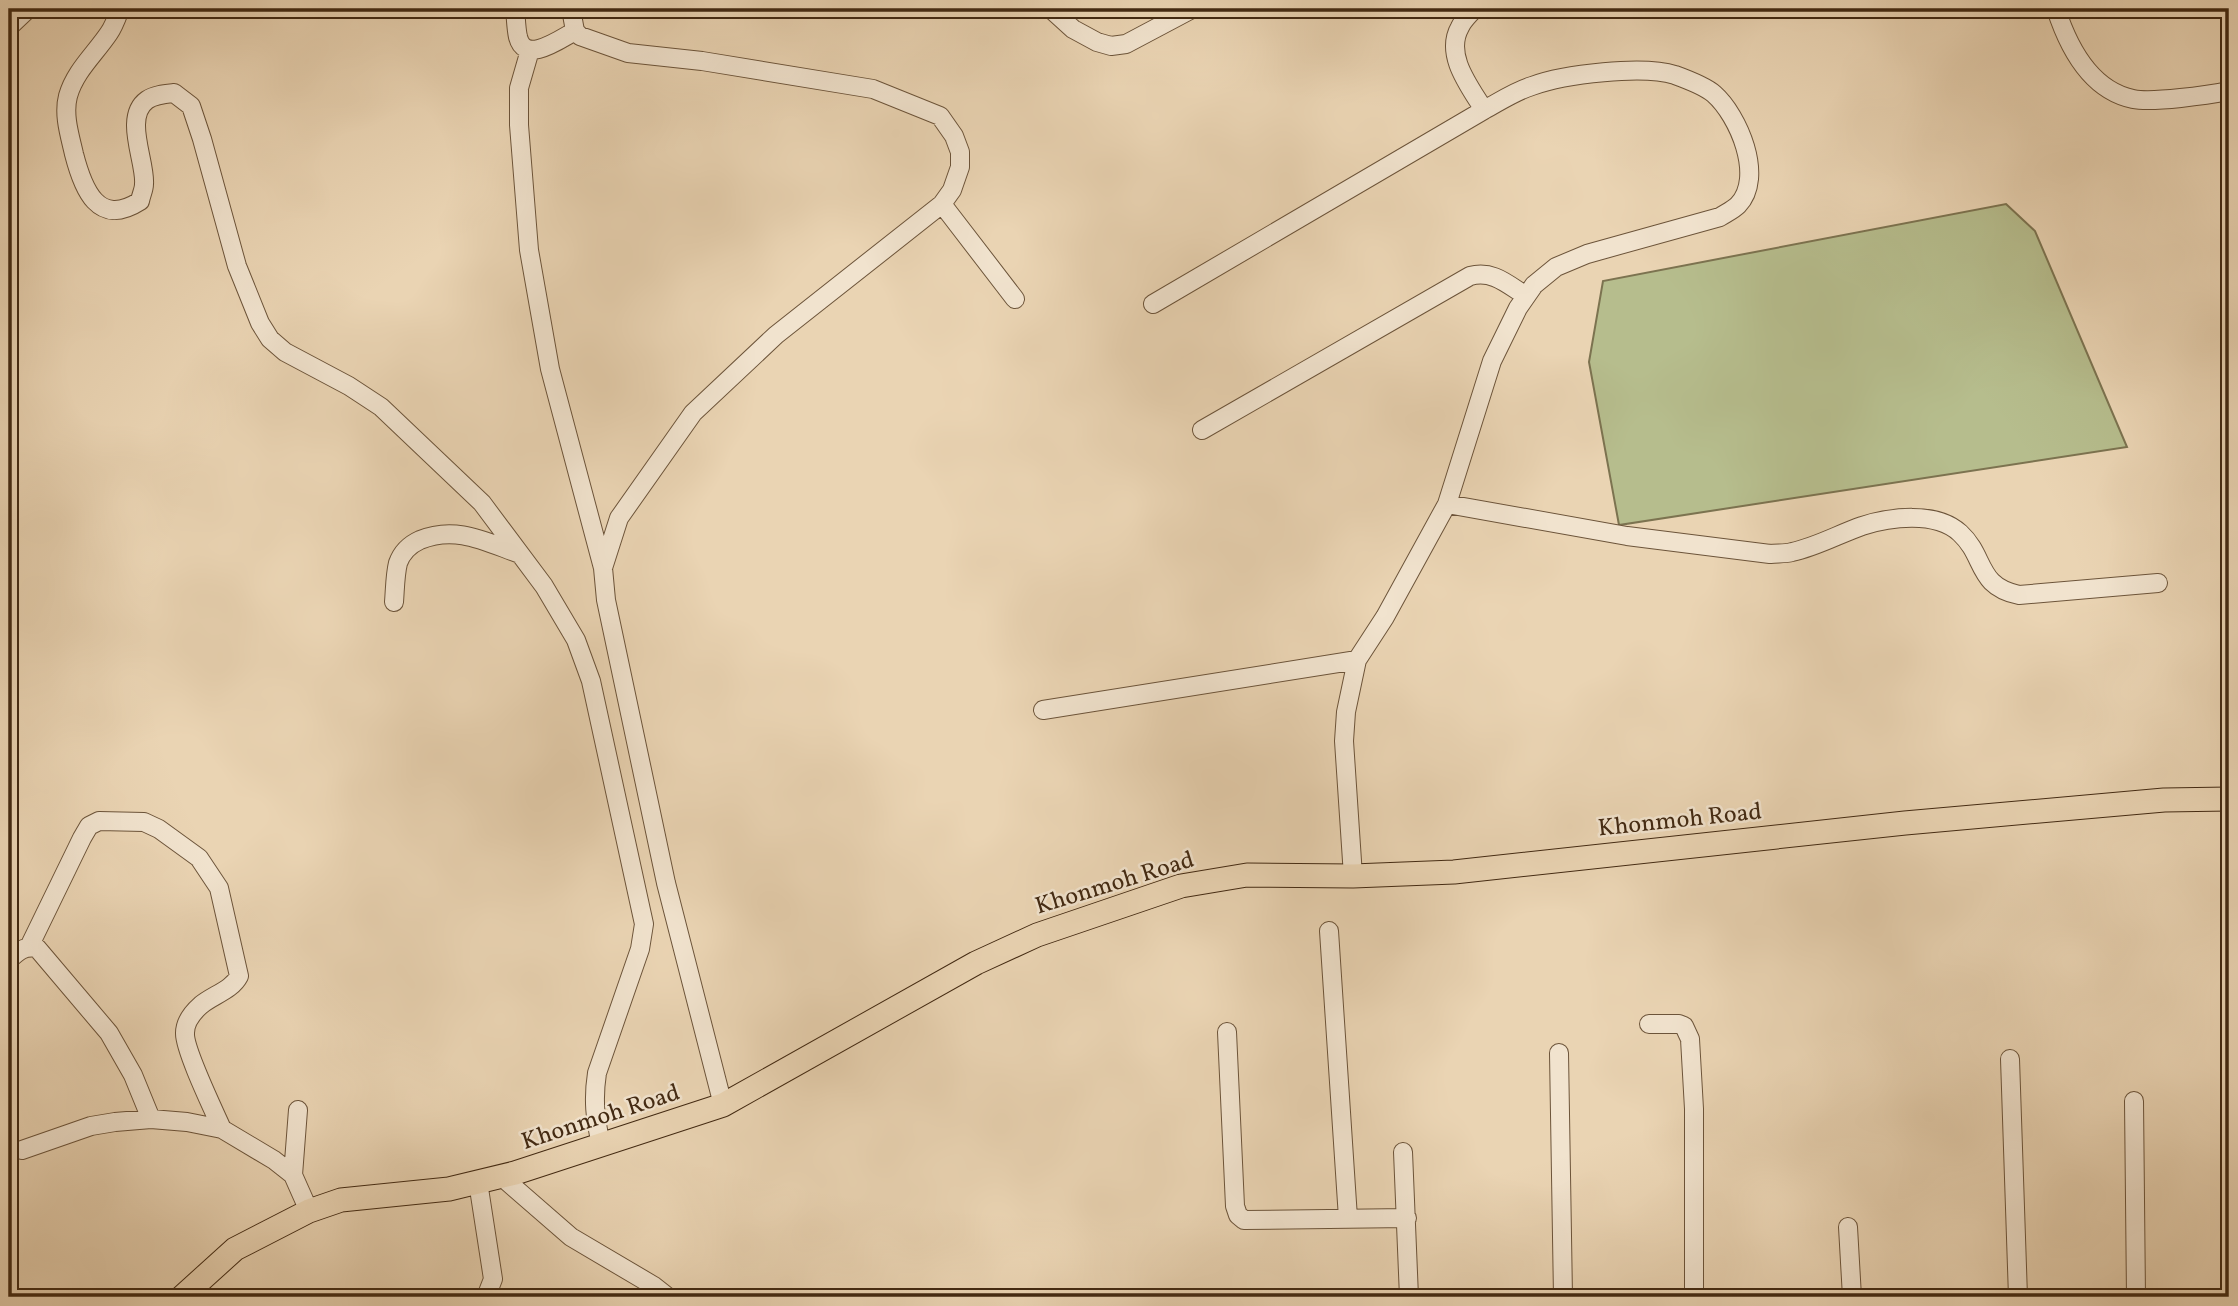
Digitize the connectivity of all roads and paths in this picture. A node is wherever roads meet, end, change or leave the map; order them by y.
1 (28, 9) edge
2 (120, 9) edge
3 (515, 9) edge
4 (571, 9) edge
5 (1051, 9) edge
6 (1192, 9) edge
7 (1474, 9) edge
8 (2056, 9) edge
9 (9, 27) edge
10 (575, 31) junction
11 (530, 50) junction
12 (2229, 91) edge
13 (1484, 110) junction
14 (942, 204) junction
15 (1526, 296) junction
16 (1016, 299) dead end
17 (1153, 304) dead end
18 (1202, 430) dead end
19 (1447, 504) junction
20 (520, 554) junction
21 (603, 568) junction
22 (2158, 583) dead end
23 (394, 602) dead end
24 (1357, 660) junction
25 (1043, 710) dead end
26 (2229, 799) edge
27 (1353, 876) junction
28 (1329, 931) dead end
29 (29, 947) junction
30 (9, 960) edge
31 (1649, 1024) dead end
32 (1227, 1032) dead end
33 (1559, 1053) dead end
34 (2010, 1059) dead end
35 (2134, 1101) dead end
36 (723, 1105) junction
37 (298, 1110) dead end
38 (151, 1119) junction
39 (222, 1129) junction
40 (601, 1144) junction
41 (22, 1150) dead end
42 (1404, 1152) dead end
43 (293, 1175) junction
44 (502, 1177) junction
45 (478, 1182) junction
46 (309, 1211) junction
47 (1348, 1218) junction
48 (1407, 1218) junction
49 (1848, 1227) dead end
50 (182, 1297) edge
51 (486, 1297) edge
52 (668, 1297) edge
53 (1409, 1297) edge
54 (1563, 1297) edge
55 (1694, 1297) edge
56 (1852, 1297) edge
57 (2018, 1297) edge
58 (2136, 1297) edge

1 - 9 street
2 - 20 street
3 - 11 street
4 - 10 street
5 - 6 street
7 - 13 street
8 - 12 street
10 - 11 street
10 - 14 street
11 - 21 street
13 - 15 street
13 - 17 street
14 - 16 street
14 - 21 street
15 - 18 street
15 - 19 street
19 - 22 street
19 - 24 street
20 - 23 street
20 - 40 street
21 - 36 street
24 - 25 street
24 - 27 street
26 - 27 main road, Khonmoh Road
27 - 36 main road, Khonmoh Road
28 - 47 street
29 - 30 street
29 - 38 street
29 - 39 street
31 - 55 street
32 - 47 street
33 - 54 street
34 - 57 street
35 - 58 street
36 - 40 main road, Khonmoh Road
37 - 43 street
38 - 39 street
38 - 41 street
39 - 43 street
40 - 44 main road, Khonmoh Road
42 - 48 street
43 - 46 street
44 - 45 main road, Khonmoh Road
44 - 52 street
45 - 46 main road, Khonmoh Road
45 - 51 street
46 - 50 main road, Khonmoh Road
47 - 48 street
48 - 53 street
49 - 56 street

